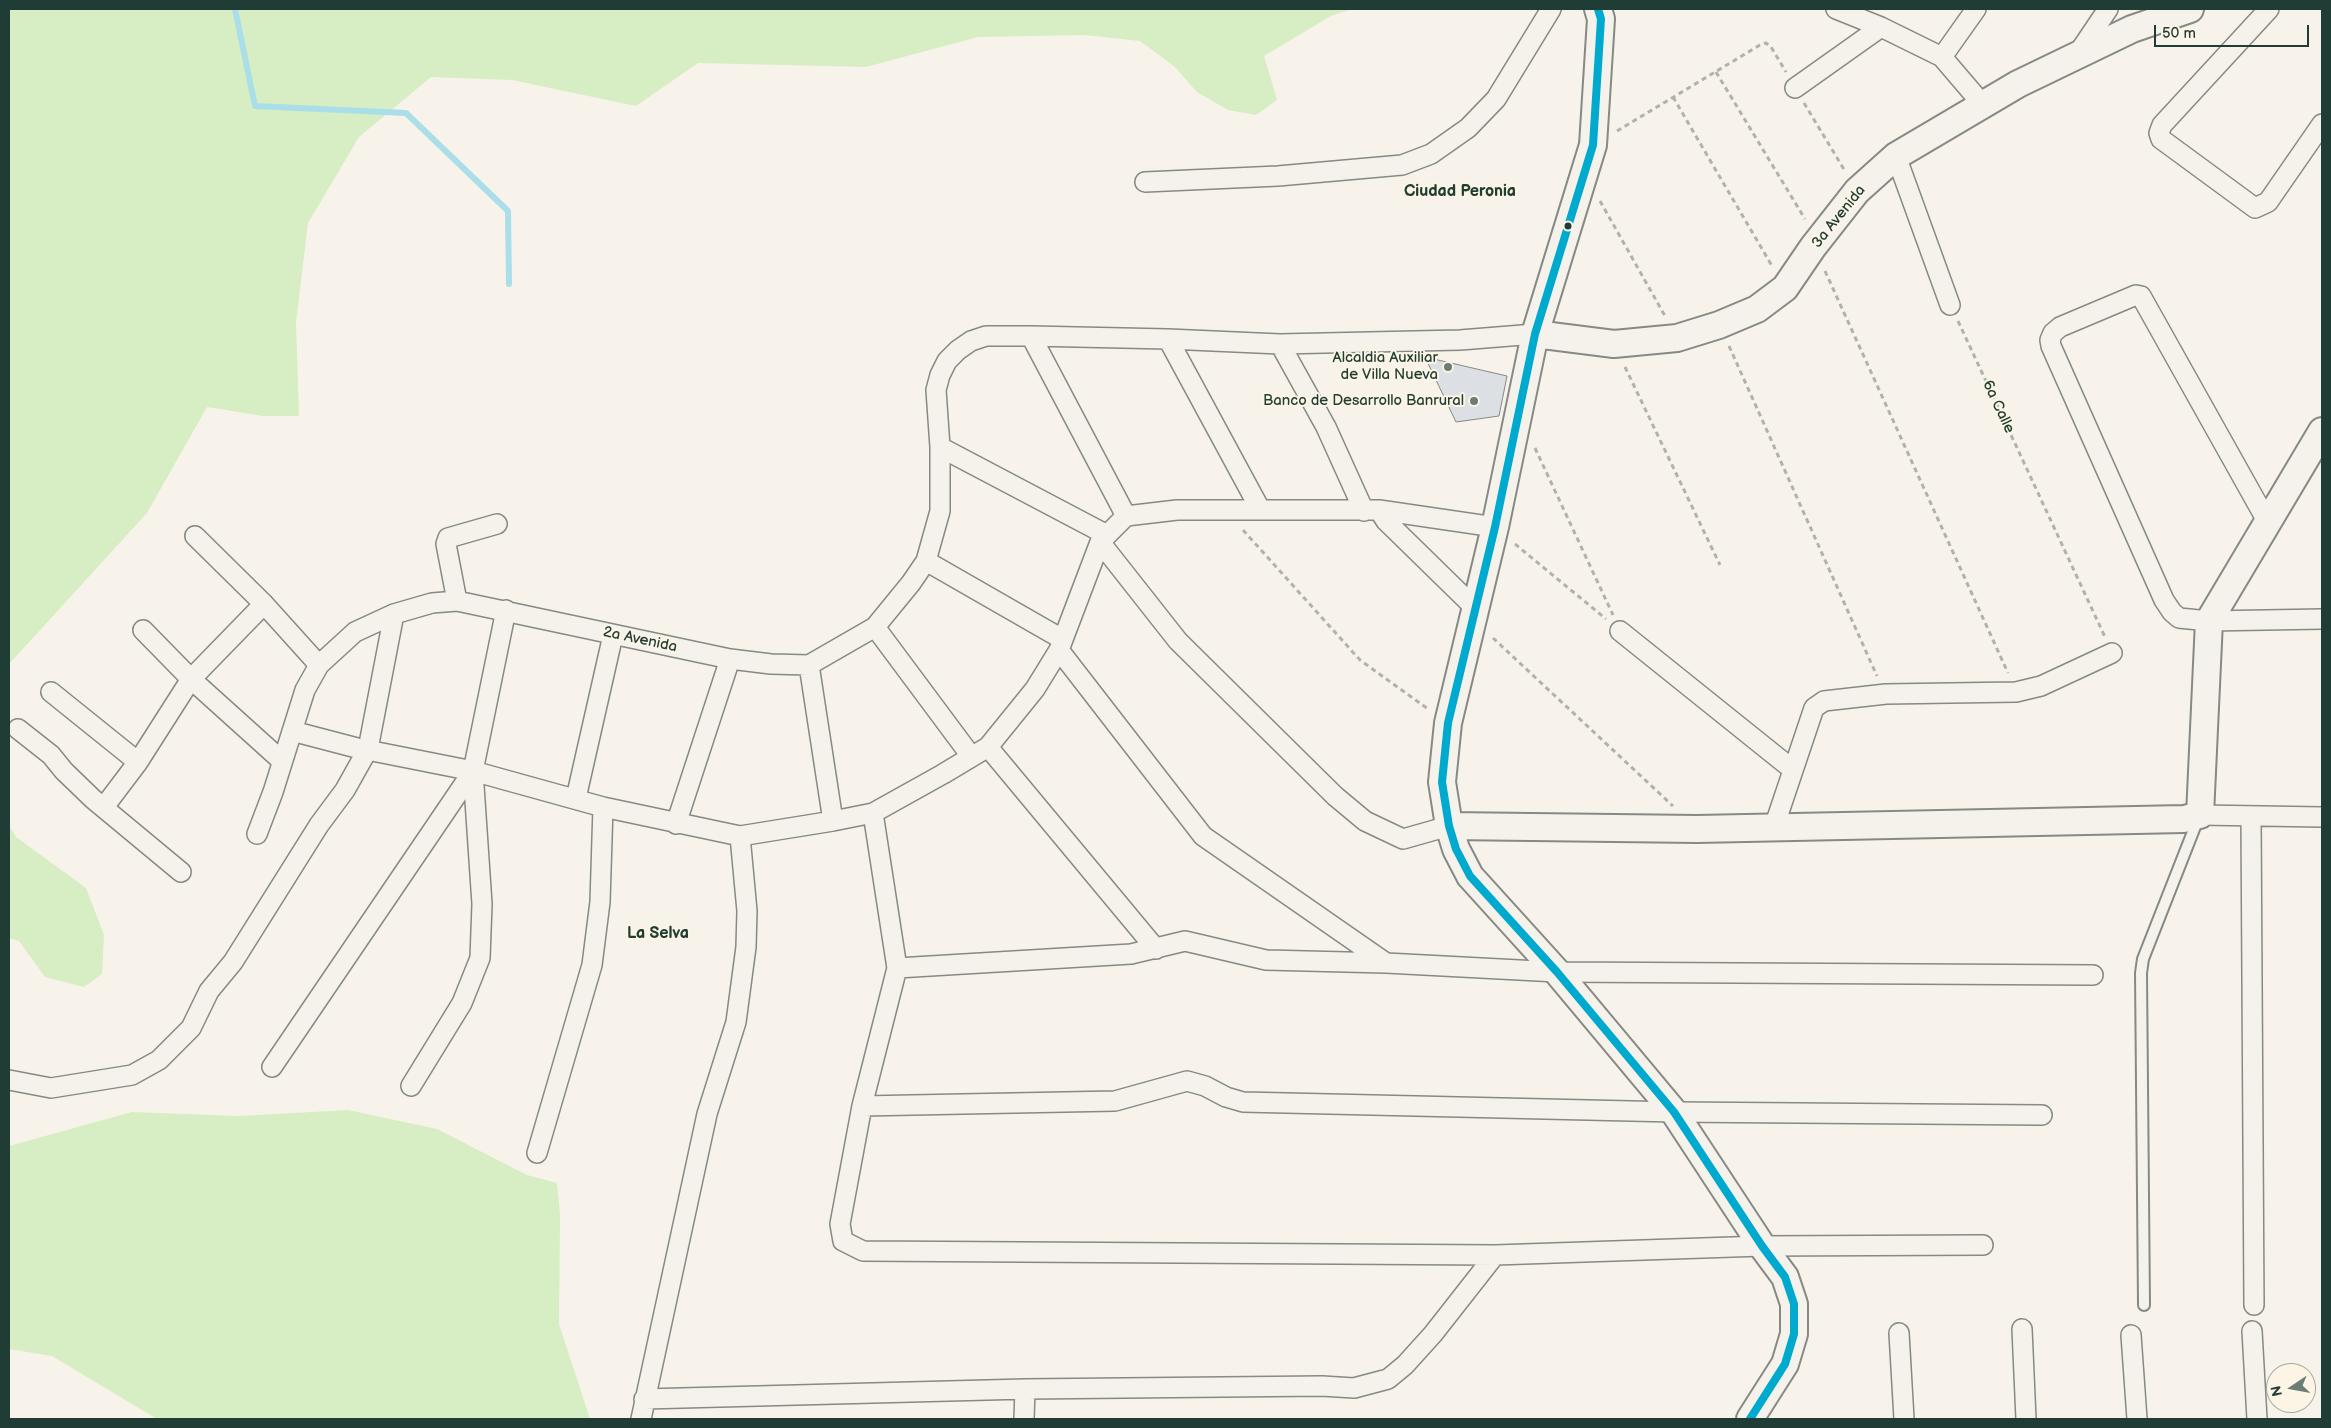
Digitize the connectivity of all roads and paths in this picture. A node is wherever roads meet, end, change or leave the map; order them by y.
1 (1551, 9) edge
2 (1598, 9) edge
3 (1836, 9) edge
4 (1976, 9) edge
5 (2108, 9) edge
6 (2190, 9) edge
7 (2269, 9) edge
8 (1881, 27) junction
9 (2077, 55) junction
10 (1942, 57) junction
11 (1716, 72) junction
12 (1795, 88) junction
13 (1673, 97) junction
14 (1983, 105) junction
15 (2322, 124) edge
16 (1593, 145) junction
17 (1896, 156) junction
18 (1584, 172) junction
19 (1146, 182) dead end
20 (1857, 191) junction
21 (1816, 244) junction
22 (1785, 288) junction
23 (1950, 305) joint
24 (1719, 325) junction
25 (1535, 334) junction
26 (1031, 336) junction
27 (1168, 338) junction
28 (1677, 338) junction
29 (1280, 344) junction
30 (1614, 344) junction
31 (1517, 426) junction
32 (2322, 431) edge
33 (940, 447) junction
34 (1224, 509) junction
35 (1260, 509) junction
36 (1372, 510) junction
37 (1126, 516) junction
38 (2267, 521) junction
39 (497, 524) dead end
40 (1495, 527) junction
41 (195, 536) dead end
42 (1104, 538) junction
43 (926, 560) junction
44 (1720, 564) dead end
45 (458, 601) junction
46 (264, 604) junction
47 (506, 610) junction
48 (394, 614) junction
49 (1474, 614) junction
50 (2322, 619) edge
51 (2209, 621) junction
52 (875, 627) junction
53 (143, 630) dead end
54 (1620, 631) junction
55 (613, 635) junction
56 (1061, 645) junction
57 (2112, 654) joint
58 (730, 659) junction
59 (319, 665) junction
60 (809, 665) junction
61 (191, 679) junction
62 (51, 692) dead end
63 (2016, 692) junction
64 (1886, 694) junction
65 (1448, 723) junction
66 (18, 729) dead end
67 (292, 731) junction
68 (988, 747) junction
69 (368, 749) junction
70 (971, 756) junction
71 (282, 761) junction
72 (138, 762) junction
73 (1792, 769) junction
74 (473, 771) junction
75 (576, 798) junction
76 (104, 807) junction
77 (602, 807) junction
78 (872, 813) junction
79 (2200, 815) junction
80 (2251, 817) junction
81 (2322, 817) edge
82 (833, 821) junction
83 (676, 824) junction
84 (1449, 826) junction
85 (1774, 827) junction
86 (1697, 829) junction
87 (257, 834) dead end
88 (740, 836) junction
89 (181, 872) dead end
90 (1156, 949) junction
91 (1386, 963) junction
92 (897, 968) junction
93 (1558, 972) junction
94 (2093, 975) dead end
95 (272, 1067) dead end
96 (9, 1080) edge
97 (411, 1086) dead end
98 (862, 1106) junction
99 (1674, 1112) junction
100 (2042, 1115) dead end
101 (537, 1153) dead end
102 (1983, 1245) dead end
103 (1762, 1246) junction
104 (1495, 1255) junction
105 (2144, 1305) dead end
106 (2254, 1306) dead end
107 (2022, 1329) dead end
108 (2252, 1331) dead end
109 (1899, 1333) dead end
110 (2131, 1335) dead end
111 (1025, 1389) junction
112 (644, 1399) junction
113 (1755, 1417) edge
114 (641, 1419) edge
115 (1024, 1419) edge
116 (1904, 1419) edge
117 (2026, 1419) edge
118 (2137, 1419) edge
119 (2257, 1419) edge

1 - 19 street
2 - 16 street
3 - 8 street
4 - 10 street
5 - 9 street
6 - 9 street, 3a Avenida
7 - 15 street
8 - 10 street
8 - 12 street
9 - 14 street, 3a Avenida
10 - 14 street
11 - 12 path
11 - 13 path
11 - 21 path
12 - 20 path
13 - 16 path
13 - 22 path
14 - 17 street, 3a Avenida
16 - 18 street
17 - 20 street, 3a Avenida
17 - 23 street
18 - 25 street
18 - 28 path
20 - 21 street, 3a Avenida
21 - 22 street, 3a Avenida
21 - 63 path
22 - 24 street, 3a Avenida
23 - 57 path, 6a Calle
24 - 28 street, 3a Avenida
24 - 64 path
25 - 29 street
25 - 30 street, 3a Avenida
25 - 31 street
26 - 27 street
26 - 33 street
26 - 37 street
27 - 29 street
27 - 35 street
28 - 30 street, 3a Avenida
29 - 36 street
30 - 44 path
31 - 40 street
31 - 54 path
32 - 38 street
33 - 42 street
33 - 43 street
34 - 35 street
34 - 37 street
34 - 65 path
35 - 36 street
36 - 40 street
36 - 49 street
37 - 42 street
38 - 51 street
38 - 51 street
39 - 45 street
40 - 49 street
40 - 54 path
41 - 46 street
42 - 56 street
42 - 84 street
43 - 52 street
43 - 56 street
45 - 47 street, 2a Avenida
45 - 48 street, 2a Avenida
46 - 59 street
46 - 61 street
47 - 55 street, 2a Avenida
47 - 74 street
48 - 59 street, 2a Avenida
48 - 69 street
49 - 65 street
49 - 86 path
50 - 51 street
51 - 79 street
52 - 60 street
52 - 70 street
53 - 61 street
54 - 73 street
55 - 58 street, 2a Avenida
55 - 75 street
56 - 68 street
56 - 91 street
57 - 63 street
58 - 60 street, 2a Avenida
58 - 83 street
59 - 67 street, 2a Avenida
60 - 82 street
61 - 71 street
61 - 72 street
62 - 72 street
63 - 64 street
64 - 73 street
65 - 84 street
66 - 76 street
67 - 69 street
67 - 71 street, 2a Avenida
68 - 70 street
68 - 90 street
69 - 74 street
69 - 96 street
70 - 78 street
71 - 87 street, 2a Avenida
72 - 76 street
73 - 85 street
74 - 75 street
74 - 95 street
74 - 97 street
75 - 77 street
76 - 89 street
77 - 83 street
77 - 101 street
78 - 82 street
78 - 92 street
79 - 80 street
79 - 85 street
79 - 105 lane
80 - 81 street
80 - 106 street
82 - 88 street
83 - 88 street
84 - 86 street
84 - 93 street
85 - 86 street
88 - 112 street
90 - 91 street
90 - 92 street
91 - 93 street
92 - 98 street
93 - 94 street
93 - 99 street
98 - 99 street
98 - 104 street
99 - 100 street
99 - 103 street
102 - 103 street
103 - 104 street
103 - 113 street
104 - 111 street
107 - 117 street
108 - 119 street
109 - 116 street
110 - 118 street
111 - 112 street
111 - 115 street
112 - 114 street

